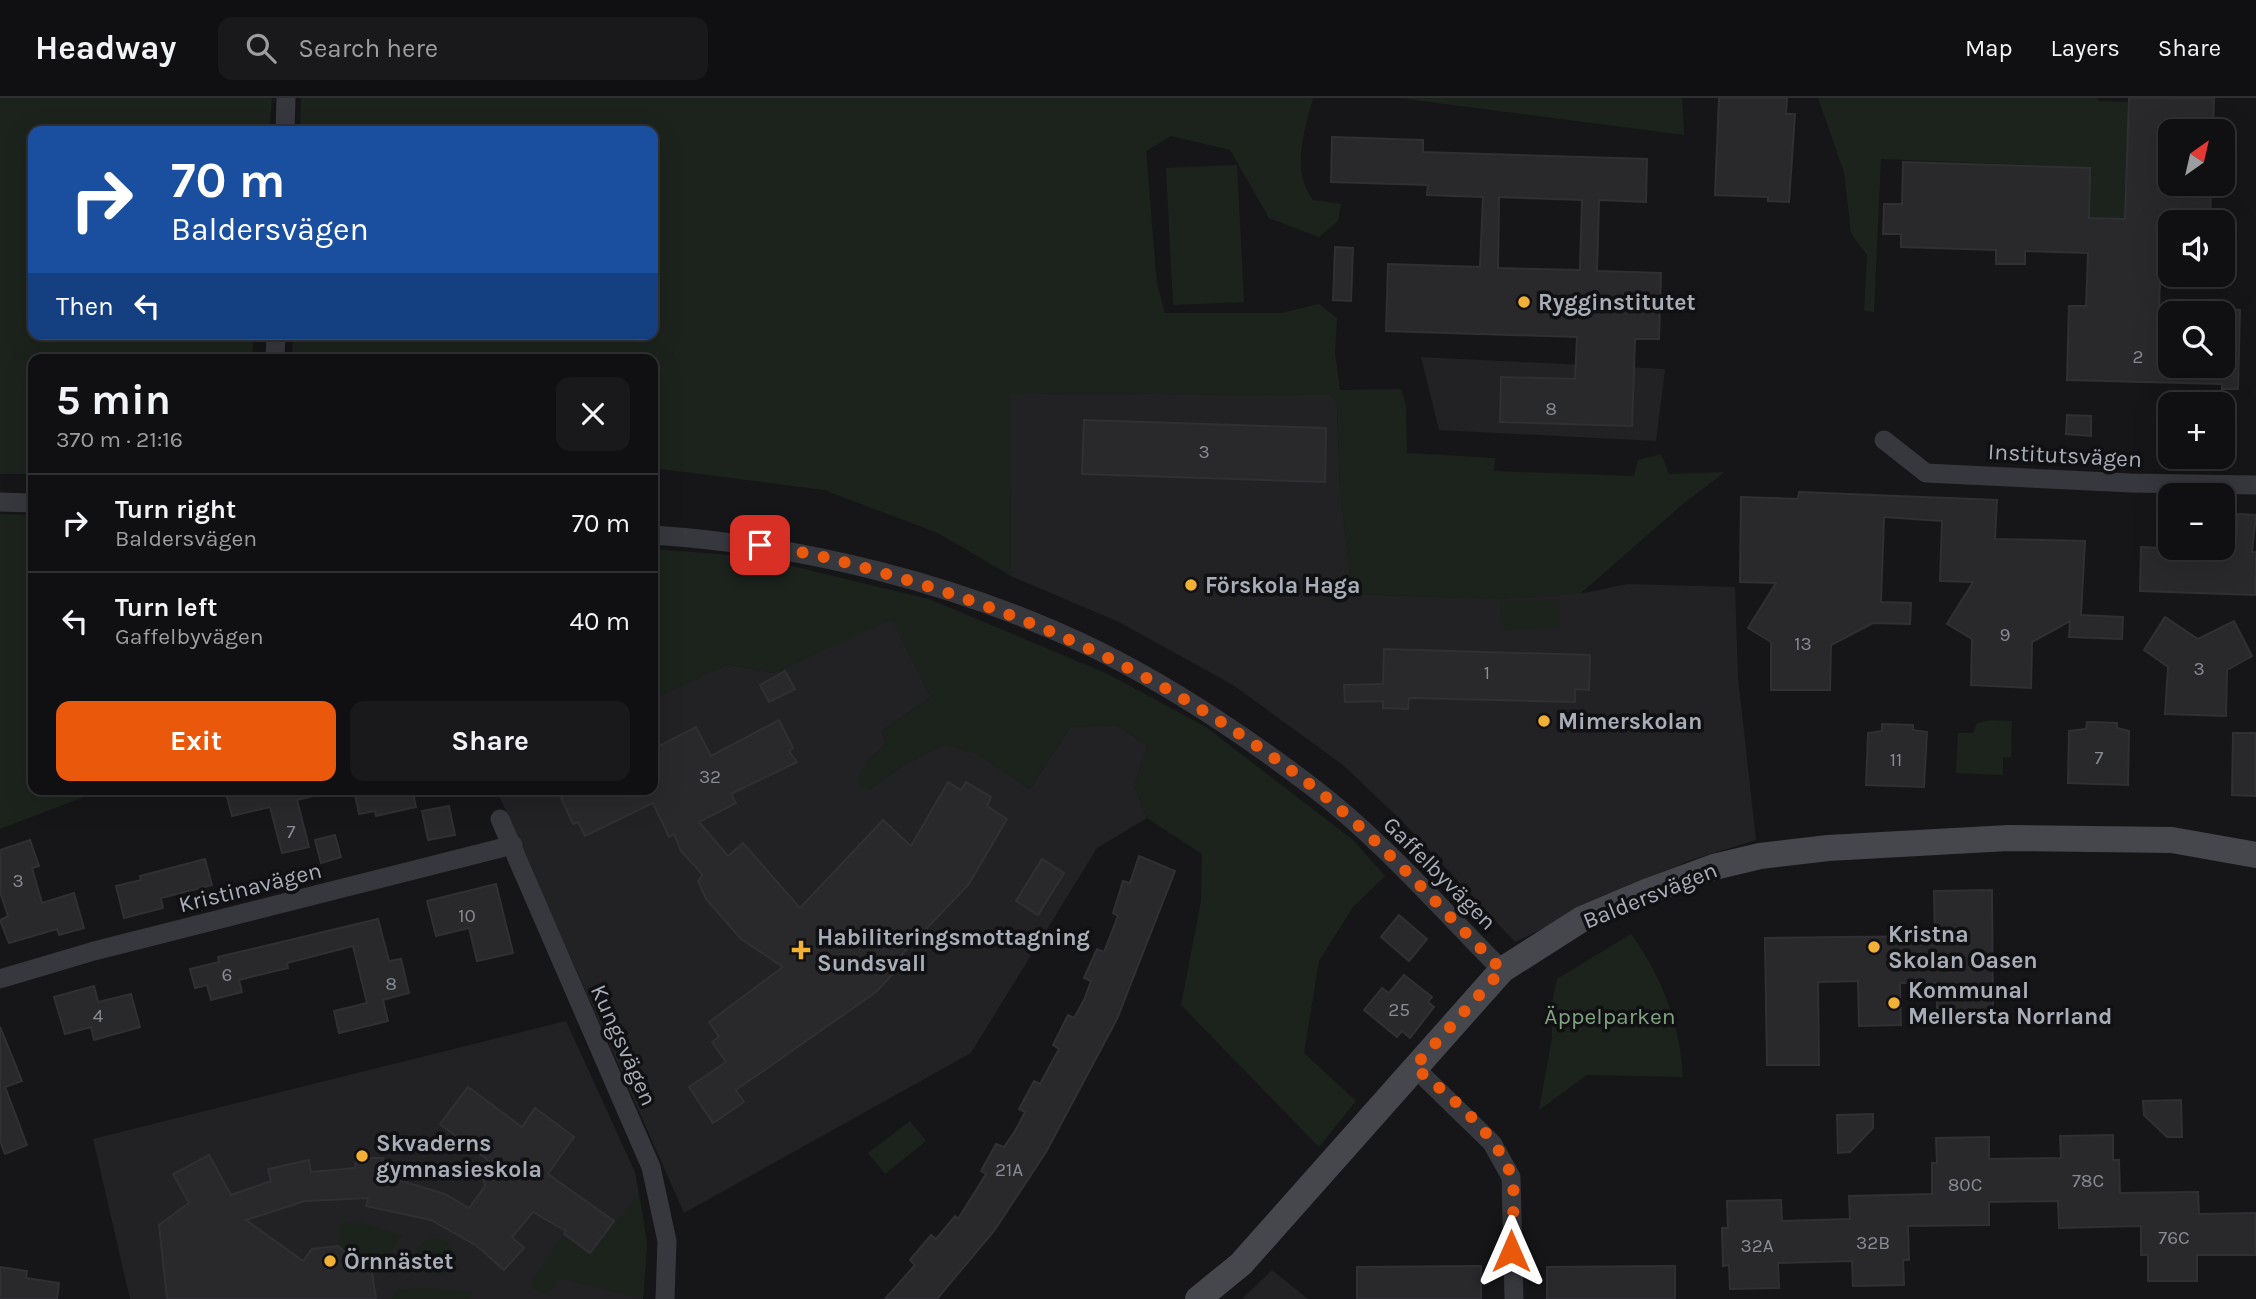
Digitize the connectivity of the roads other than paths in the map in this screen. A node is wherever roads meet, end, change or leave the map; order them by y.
1 (286, 98) edge
2 (285, 126) edge
3 (1884, 440) dead end
4 (2256, 485) edge
5 (0, 502) edge
6 (28, 503) edge
7 (658, 536) edge
8 (500, 820) dead end
9 (513, 845) junction
10 (2256, 855) edge
11 (1502, 970) junction
12 (0, 979) edge
13 (1414, 1067) junction
14 (665, 1299) edge
15 (1198, 1299) edge
16 (1514, 1299) edge

1 - 2 street
3 - 4 street, Institutsvägen
5 - 6 street
7 - 11 street, Gaffelbyvägen
8 - 9 street, Kungsvägen
9 - 12 street, Kristinavägen
9 - 14 street, Kungsvägen
10 - 11 street, Baldersvägen
11 - 13 street, Baldersvägen
13 - 15 street, Baldersvägen
13 - 16 street

